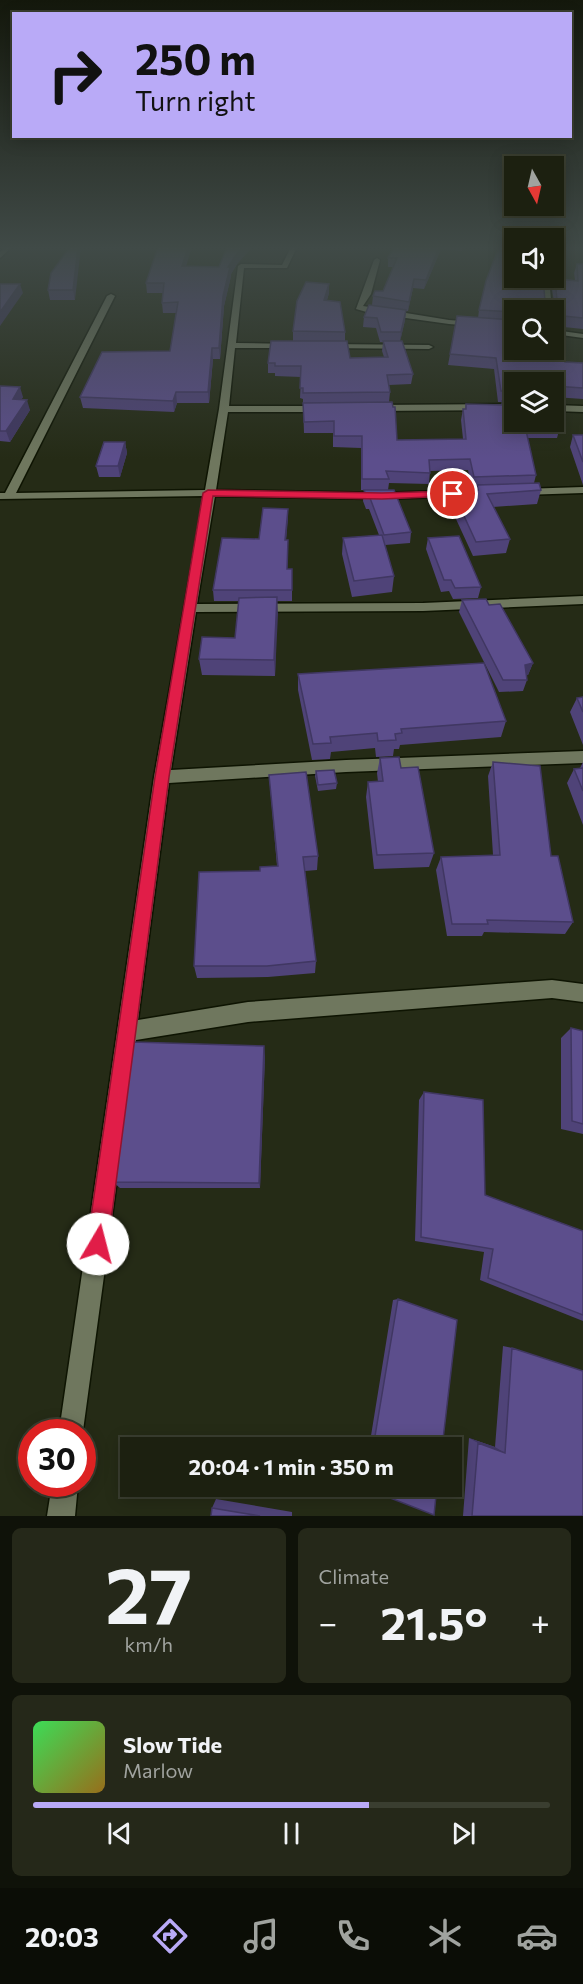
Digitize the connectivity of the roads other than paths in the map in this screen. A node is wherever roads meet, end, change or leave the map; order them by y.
1 (99, 318) edge
2 (234, 318) edge
3 (418, 318) edge
4 (504, 326) edge
5 (564, 333) edge
6 (583, 336) edge
7 (231, 345) junction
8 (301, 346) edge
9 (312, 346) edge
10 (429, 347) dead end
11 (504, 407) edge
12 (360, 408) edge
13 (564, 408) edge
14 (583, 408) edge
15 (224, 409) junction
16 (338, 409) edge
17 (583, 490) edge
18 (489, 492) edge
19 (512, 492) edge
20 (208, 493) junction
21 (5, 496) edge
22 (583, 600) edge
23 (189, 608) junction
24 (583, 756) edge
25 (162, 777) junction
26 (583, 993) edge
27 (127, 1032) junction
28 (74, 1419) edge
29 (63, 1497) edge
30 (61, 1516) edge

1 - 21 street
2 - 7 street
3 - 4 street
5 - 6 street
7 - 8 street
7 - 15 street
9 - 10 street
11 - 12 street
13 - 14 street
15 - 16 street
15 - 20 street
17 - 19 street
18 - 20 street
20 - 21 street
20 - 23 street
22 - 23 street
23 - 25 street
24 - 25 street
25 - 27 street
26 - 27 street
27 - 28 street
29 - 30 street

